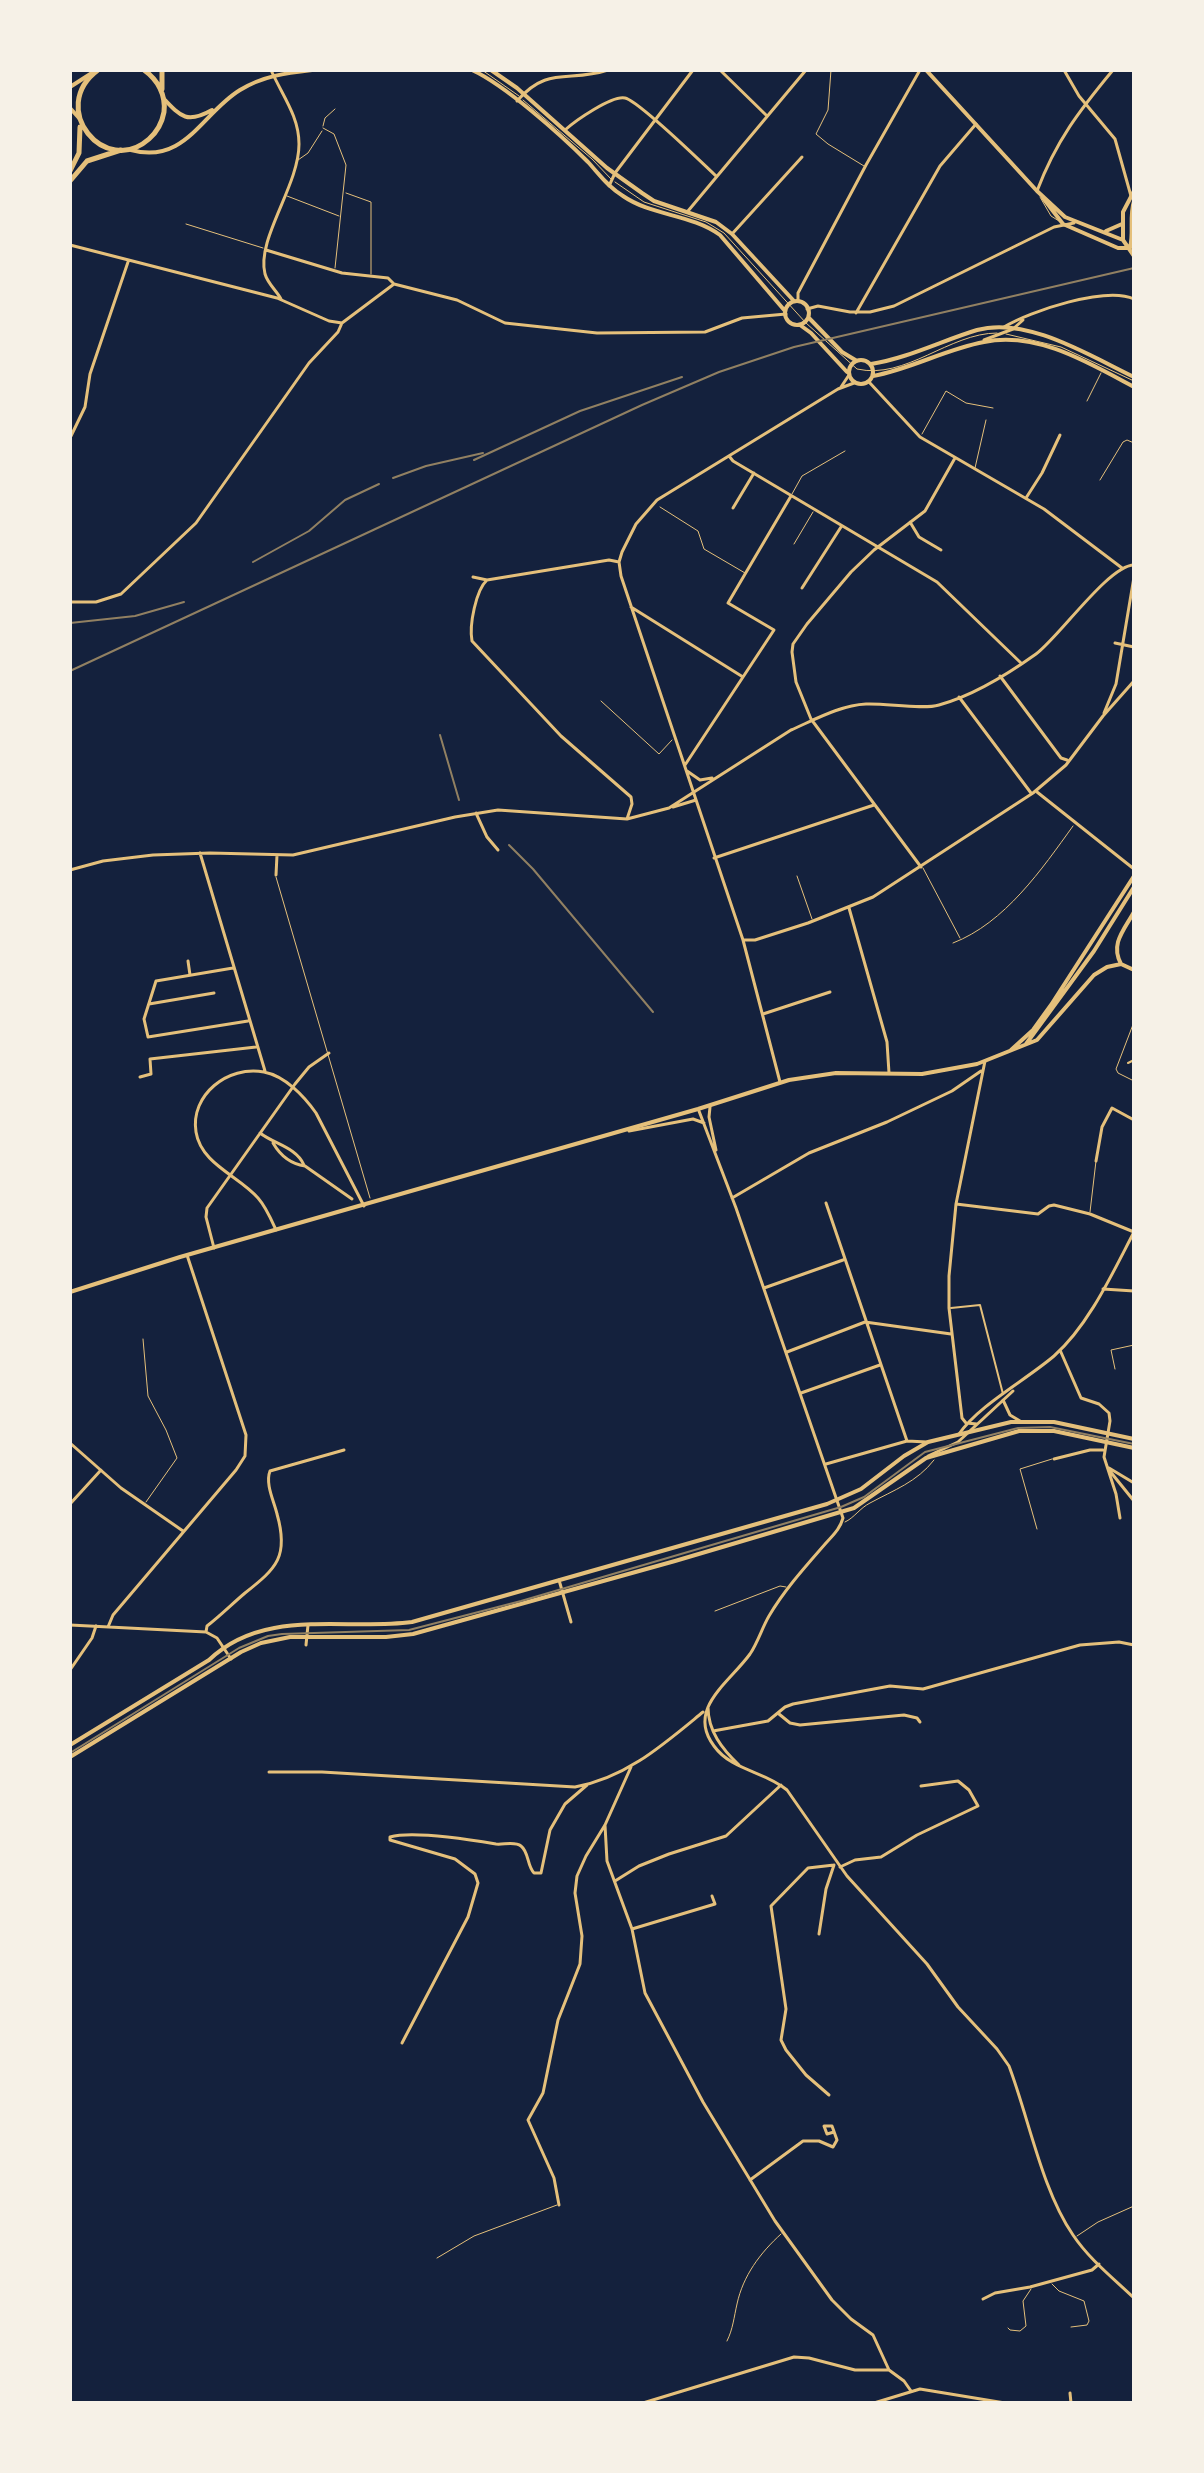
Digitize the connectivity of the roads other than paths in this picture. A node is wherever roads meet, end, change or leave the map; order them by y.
1 (98, 70) edge
2 (144, 70) edge
3 (162, 70) edge
4 (312, 70) edge
5 (472, 70) edge
6 (482, 70) edge
7 (491, 70) edge
8 (608, 70) edge
9 (693, 70) edge
10 (720, 70) edge
11 (806, 70) edge
12 (831, 70) edge
13 (923, 70) edge
14 (1064, 70) edge
15 (1113, 70) edge
16 (272, 73) edge
17 (70, 87) edge
18 (163, 96) junction
19 (520, 97) junction
20 (1085, 102) junction
21 (70, 108) edge
22 (214, 109) junction
23 (335, 109) dead end
24 (767, 116) junction
25 (80, 120) junction
26 (655, 120) junction
27 (976, 124) junction
28 (323, 128) junction
29 (565, 130) junction
30 (125, 149) junction
31 (802, 157) dead end
32 (298, 160) junction
33 (865, 166) junction
34 (70, 171) edge
35 (615, 173) junction
36 (716, 176) junction
37 (612, 180) junction
38 (1127, 180) junction
39 (70, 181) edge
40 (1133, 181) edge
41 (609, 186) junction
42 (344, 192) junction
43 (1040, 194) junction
44 (287, 196) junction
45 (1133, 196) edge
46 (688, 212) junction
47 (341, 217) junction
48 (1074, 223) junction
49 (186, 224) dead end
50 (1063, 224) junction
51 (1122, 224) junction
52 (1105, 231) junction
53 (732, 234) junction
54 (1123, 240) junction
55 (70, 247) edge
56 (1132, 248) edge
57 (266, 250) junction
58 (1134, 256) edge
59 (129, 262) junction
60 (334, 270) junction
61 (371, 276) junction
62 (394, 284) junction
63 (281, 299) junction
64 (1134, 299) edge
65 (794, 301) junction
66 (807, 309) junction
67 (786, 312) junction
68 (856, 313) junction
69 (1027, 317) junction
70 (805, 322) junction
71 (342, 323) junction
72 (1003, 327) junction
73 (1013, 329) junction
74 (815, 331) junction
75 (997, 333) junction
76 (981, 342) junction
77 (840, 354) junction
78 (857, 361) junction
79 (871, 364) junction
80 (851, 366) junction
81 (1102, 370) junction
82 (873, 373) junction
83 (849, 374) junction
84 (869, 382) junction
85 (1134, 382) edge
86 (854, 383) junction
87 (838, 389) junction
88 (1087, 401) dead end
89 (993, 408) dead end
90 (986, 420) dead end
91 (1060, 435) dead end
92 (71, 436) edge
93 (920, 437) junction
94 (1134, 443) edge
95 (845, 451) dead end
96 (729, 456) junction
97 (955, 458) junction
98 (975, 470) junction
99 (754, 473) junction
100 (1100, 480) dead end
101 (791, 496) junction
102 (1026, 499) junction
103 (660, 507) dead end
104 (733, 508) dead end
105 (814, 510) junction
106 (912, 521) junction
107 (841, 527) junction
108 (794, 544) dead end
109 (877, 548) junction
110 (941, 550) dead end
111 (619, 562) junction
112 (1134, 565) edge
113 (1122, 568) junction
114 (745, 574) junction
115 (473, 577) dead end
116 (1134, 577) edge
117 (487, 580) junction
118 (802, 588) dead end
119 (70, 602) edge
120 (631, 607) junction
121 (1115, 643) dead end
122 (1123, 645) junction
123 (1134, 647) edge
124 (1021, 663) junction
125 (1000, 676) junction
126 (744, 677) junction
127 (1134, 681) edge
128 (959, 697) junction
129 (601, 701) dead end
130 (1103, 716) junction
131 (812, 721) junction
132 (674, 739) junction
133 (1069, 760) junction
134 (684, 766) junction
135 (716, 777) junction
136 (693, 792) junction
137 (1034, 793) junction
138 (696, 800) junction
139 (875, 805) junction
140 (669, 808) junction
141 (476, 813) junction
142 (627, 819) junction
143 (1075, 823) junction
144 (498, 850) dead end
145 (200, 853) junction
146 (277, 855) junction
147 (714, 858) junction
148 (921, 867) junction
149 (1134, 869) edge
150 (70, 870) edge
151 (276, 875) joint
152 (797, 876) dead end
153 (1134, 876) edge
154 (1134, 887) edge
155 (849, 908) junction
156 (1134, 912) edge
157 (812, 921) junction
158 (743, 940) junction
159 (961, 940) junction
160 (953, 943) dead end
161 (188, 961) dead end
162 (1121, 964) junction
163 (233, 968) junction
164 (1134, 970) edge
165 (190, 975) junction
166 (830, 992) dead end
167 (214, 993) dead end
168 (149, 1004) junction
169 (763, 1014) junction
170 (248, 1021) junction
171 (1134, 1022) edge
172 (1024, 1046) junction
173 (256, 1047) junction
174 (329, 1053) junction
175 (1006, 1053) junction
176 (1134, 1060) edge
177 (985, 1061) junction
178 (1128, 1063) dead end
179 (983, 1071) junction
180 (265, 1072) junction
181 (889, 1073) junction
182 (140, 1077) dead end
183 (1134, 1081) edge
184 (780, 1084) junction
185 (293, 1087) junction
186 (710, 1105) junction
187 (698, 1109) junction
188 (1134, 1120) edge
189 (704, 1123) junction
190 (260, 1133) junction
191 (601, 1135) junction
192 (273, 1143) junction
193 (716, 1154) junction
194 (1096, 1161) joint
195 (305, 1166) junction
196 (230, 1175) junction
197 (732, 1198) junction
198 (352, 1199) joint
199 (371, 1201) dead end
200 (826, 1203) dead end
201 (956, 1204) junction
202 (363, 1206) junction
203 (1090, 1214) junction
204 (276, 1230) junction
205 (1134, 1232) edge
206 (214, 1248) junction
207 (187, 1255) junction
208 (843, 1260) junction
209 (764, 1288) junction
210 (1103, 1289) junction
211 (1134, 1291) edge
212 (70, 1292) edge
213 (949, 1308) junction
214 (865, 1322) junction
215 (951, 1334) junction
216 (143, 1339) dead end
217 (1134, 1345) edge
218 (1060, 1350) junction
219 (787, 1352) junction
220 (881, 1364) junction
221 (1115, 1369) dead end
222 (801, 1393) junction
223 (1003, 1398) junction
224 (1020, 1421) junction
225 (966, 1423) junction
226 (977, 1424) junction
227 (970, 1431) junction
228 (958, 1434) junction
229 (1134, 1439) edge
230 (907, 1441) junction
231 (928, 1442) junction
232 (70, 1443) edge
233 (1104, 1448) junction
234 (1134, 1448) edge
235 (344, 1450) dead end
236 (934, 1456) junction
237 (926, 1458) junction
238 (1054, 1459) joint
239 (826, 1464) junction
240 (1106, 1466) junction
241 (101, 1470) junction
242 (1134, 1483) edge
243 (838, 1500) junction
244 (1134, 1501) edge
245 (70, 1504) edge
246 (144, 1504) junction
247 (842, 1512) junction
248 (1120, 1518) dead end
249 (842, 1523) junction
250 (1037, 1529) dead end
251 (183, 1531) junction
252 (559, 1580) junction
253 (788, 1588) junction
254 (562, 1593) junction
255 (715, 1611) dead end
256 (571, 1622) dead end
257 (70, 1625) edge
258 (308, 1625) junction
259 (96, 1626) junction
260 (108, 1627) junction
261 (206, 1632) junction
262 (308, 1637) junction
263 (306, 1645) dead end
264 (1134, 1645) edge
265 (224, 1647) junction
266 (231, 1659) junction
267 (70, 1670) edge
268 (707, 1708) junction
269 (779, 1714) junction
270 (920, 1722) dead end
271 (687, 1725) junction
272 (701, 1727) junction
273 (713, 1731) junction
274 (70, 1745) edge
275 (70, 1757) edge
276 (631, 1767) junction
277 (742, 1768) junction
278 (269, 1772) dead end
279 (587, 1785) junction
280 (781, 1785) junction
281 (921, 1786) dead end
282 (605, 1825) junction
283 (837, 1865) junction
284 (615, 1881) junction
285 (712, 1896) dead end
286 (632, 1929) junction
287 (819, 1934) dead end
288 (402, 2043) dead end
289 (829, 2095) dead end
290 (834, 2132) dead end
291 (750, 2180) junction
292 (559, 2205) joint
293 (1134, 2206) edge
294 (782, 2232) junction
295 (1074, 2238) junction
296 (437, 2258) dead end
297 (1099, 2264) junction
298 (1051, 2282) junction
299 (1030, 2287) junction
300 (1134, 2298) edge
301 (983, 2299) dead end
302 (733, 2301) dead end
303 (738, 2301) junction
304 (1071, 2327) dead end
305 (1008, 2328) dead end
306 (727, 2341) dead end
307 (889, 2370) junction
308 (911, 2391) junction
309 (1070, 2393) dead end
310 (643, 2403) edge
311 (874, 2403) edge
312 (1005, 2403) edge
313 (1071, 2403) edge

1 - 17 main road
1 - 25 main road
2 - 18 main road
3 - 18 main road
4 - 16 main road
5 - 19 main road
6 - 19 lane
7 - 19 main road
8 - 19 street
9 - 26 street
10 - 24 street
11 - 24 street
12 - 33 lane
13 - 27 main road
13 - 33 street
14 - 20 street
15 - 20 street
16 - 22 main road
16 - 32 street
18 - 22 main road
18 - 30 main road
19 - 29 main road
19 - 37 lane
19 - 41 main road
20 - 38 street
20 - 43 street
21 - 25 main road
22 - 30 main road
23 - 28 lane
24 - 36 street
25 - 30 main road
25 - 34 main road
26 - 29 street
26 - 35 street
26 - 36 street
27 - 43 main road
27 - 68 street
28 - 32 lane
28 - 42 lane
29 - 35 main road
30 - 39 main road
31 - 53 street
32 - 44 street
33 - 65 street
35 - 37 street
35 - 46 main road
36 - 46 street
37 - 41 street
37 - 65 lane
38 - 40 street
38 - 45 street
41 - 67 main road
42 - 47 lane
42 - 61 lane
43 - 48 main road
43 - 50 main road
44 - 47 lane
44 - 57 street
45 - 51 main road
45 - 56 main road
46 - 53 main road
47 - 60 lane
48 - 50 street
48 - 52 main road
49 - 57 lane
50 - 56 main road
50 - 68 street
51 - 52 main road
51 - 54 main road
52 - 54 main road
53 - 65 main road
54 - 56 main road
55 - 59 street
56 - 58 main road
57 - 60 street
57 - 63 street
59 - 63 street
59 - 92 street
60 - 61 street
61 - 62 street
62 - 67 street
62 - 71 street
63 - 71 street
64 - 69 street
65 - 66 main road
65 - 67 main road
65 - 70 lane
66 - 68 street
66 - 70 main road
67 - 70 main road
69 - 72 street
69 - 73 street
70 - 74 main road
70 - 74 main road
71 - 119 street
72 - 73 main road
72 - 79 main road
73 - 75 street
73 - 85 main road
74 - 77 main road
74 - 83 main road
75 - 76 street
75 - 82 lane
75 - 85 lane
76 - 81 main road
76 - 82 main road
77 - 78 main road
77 - 80 lane
78 - 79 main road
78 - 80 main road
79 - 82 main road
80 - 82 lane
80 - 83 main road
81 - 85 main road
81 - 88 lane
82 - 84 main road
83 - 86 main road
83 - 87 street
84 - 86 main road
84 - 93 street
86 - 87 street
87 - 96 street
89 - 93 lane
90 - 98 lane
91 - 102 street
93 - 97 street
94 - 100 lane
95 - 101 lane
96 - 99 street
96 - 111 street
97 - 98 street
97 - 106 street
98 - 102 street
99 - 101 street
99 - 104 street
101 - 105 street
101 - 114 street
102 - 113 street
103 - 114 lane
105 - 107 street
105 - 108 lane
106 - 109 street
106 - 110 street
107 - 109 street
107 - 118 street
109 - 124 street
109 - 131 street
111 - 117 street
111 - 120 street
112 - 113 street
113 - 124 street
114 - 126 street
115 - 117 street
116 - 122 street
117 - 142 street
120 - 126 street
120 - 132 street
121 - 122 street
122 - 123 street
122 - 130 street
124 - 125 street
125 - 128 street
125 - 133 street
126 - 134 street
127 - 130 street
128 - 131 street
128 - 137 street
129 - 132 lane
130 - 133 street
131 - 135 street
131 - 139 street
132 - 134 street
133 - 137 street
134 - 135 street
134 - 136 street
135 - 136 street
136 - 138 street
136 - 140 street
137 - 143 street
137 - 148 street
138 - 140 street
138 - 147 street
139 - 147 street
139 - 148 street
140 - 142 street
141 - 142 street
141 - 144 street
141 - 146 street
143 - 149 street
143 - 159 lane
145 - 146 street
145 - 150 street
145 - 163 street
146 - 151 street
147 - 158 street
148 - 155 street
148 - 159 lane
151 - 174 lane
152 - 157 lane
153 - 175 main road
154 - 172 main road
155 - 157 street
155 - 181 street
156 - 162 main road
157 - 158 street
158 - 169 street
159 - 160 lane
161 - 165 street
162 - 164 main road
162 - 172 main road
163 - 165 street
163 - 170 street
165 - 168 street
166 - 169 street
167 - 168 street
168 - 170 street
169 - 184 street
170 - 173 street
171 - 183 lane
172 - 175 main road
173 - 180 street
173 - 182 street
174 - 185 street
174 - 199 lane
175 - 177 main road
176 - 178 street
177 - 179 street
177 - 181 main road
179 - 197 street
179 - 201 street
180 - 185 street
180 - 196 street
181 - 184 main road
184 - 186 main road
185 - 190 street
185 - 202 street
186 - 187 main road
186 - 193 street
187 - 189 street
187 - 191 main road
188 - 194 street
189 - 191 street
189 - 193 street
190 - 192 street
190 - 196 street
191 - 202 main road
192 - 195 street
192 - 195 street
193 - 197 street
194 - 203 lane
195 - 198 street
196 - 204 street
196 - 206 street
197 - 209 street
198 - 202 street
200 - 208 street
201 - 203 street
201 - 213 street
202 - 204 main road
203 - 205 street
204 - 206 main road
205 - 210 street
206 - 207 main road
207 - 212 main road
207 - 251 street
208 - 209 street
208 - 214 street
209 - 219 street
210 - 211 street
210 - 218 street
213 - 215 street
213 - 223 street
214 - 215 street
214 - 219 street
214 - 220 street
215 - 225 street
216 - 246 lane
217 - 221 lane
218 - 223 street
218 - 233 street
219 - 222 street
220 - 222 street
220 - 230 street
222 - 239 street
223 - 224 street
223 - 225 street
223 - 226 street
224 - 227 main road
224 - 229 main road
225 - 226 street
225 - 228 street
226 - 227 street
227 - 228 main road
227 - 237 street
228 - 231 main road
230 - 231 street
230 - 239 street
231 - 243 main road
232 - 241 street
233 - 238 street
233 - 240 street
234 - 236 main road
235 - 261 street
236 - 237 main road
236 - 249 lane
237 - 247 main road
238 - 250 lane
239 - 243 street
240 - 242 street
240 - 244 street
240 - 248 street
241 - 245 street
241 - 246 street
243 - 247 street
243 - 252 main road
246 - 251 street
247 - 249 street
247 - 254 main road
249 - 253 street
251 - 260 street
252 - 254 street
252 - 258 main road
253 - 255 lane
253 - 268 street
254 - 256 street
254 - 262 main road
257 - 259 street
258 - 262 street
258 - 265 main road
259 - 260 street
259 - 267 street
260 - 261 street
261 - 265 street
262 - 263 street
262 - 266 main road
264 - 269 street
265 - 266 street
265 - 274 main road
266 - 275 main road
268 - 271 street
268 - 272 street
268 - 273 street
269 - 270 street
269 - 273 street
271 - 272 street
271 - 276 street
272 - 277 street
273 - 277 street
276 - 279 street
276 - 282 street
277 - 280 street
278 - 279 street
279 - 288 street
280 - 283 street
280 - 284 street
281 - 283 street
282 - 284 street
282 - 292 street
283 - 287 street
283 - 289 street
283 - 295 street
284 - 286 street
285 - 286 street
286 - 291 street
290 - 291 street
291 - 294 street
292 - 296 lane
293 - 295 lane
294 - 303 lane
294 - 307 street
295 - 297 street
297 - 298 street
297 - 300 street
298 - 299 street
298 - 304 lane
299 - 301 street
299 - 305 lane
302 - 303 lane
303 - 306 lane
307 - 308 street
307 - 310 street
308 - 311 street
308 - 312 street
309 - 313 street

